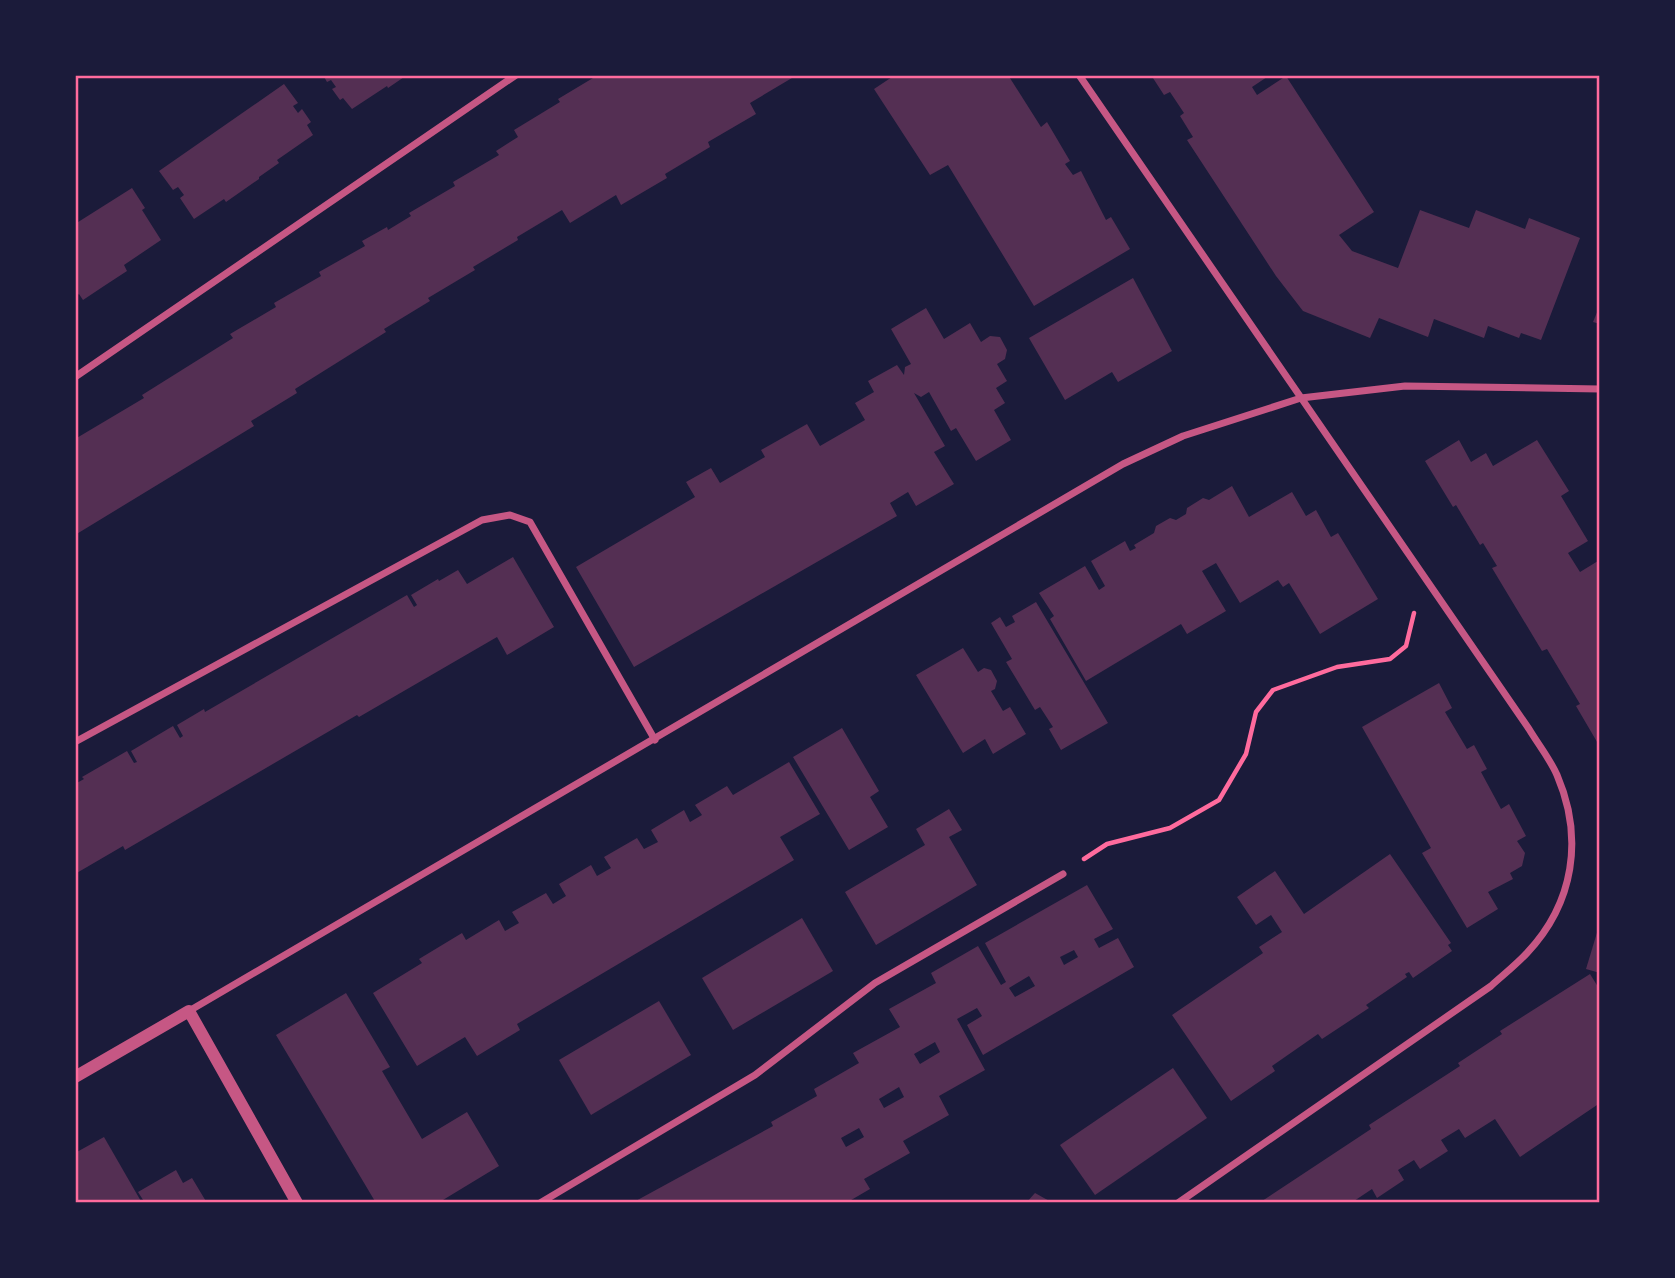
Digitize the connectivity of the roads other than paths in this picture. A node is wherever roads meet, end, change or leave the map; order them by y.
1 (516, 75) edge
2 (1079, 75) edge
3 (75, 377) edge
4 (1600, 389) edge
5 (1301, 398) junction
6 (654, 740) junction
7 (75, 742) edge
8 (1063, 874) road end
9 (189, 1011) junction
10 (75, 1077) edge
11 (297, 1203) edge
12 (540, 1203) edge
13 (1178, 1203) edge

1 - 3 street
2 - 5 street
4 - 5 street
5 - 6 street
5 - 13 street
6 - 7 street
6 - 9 street
8 - 12 street
9 - 10 street
9 - 11 street

